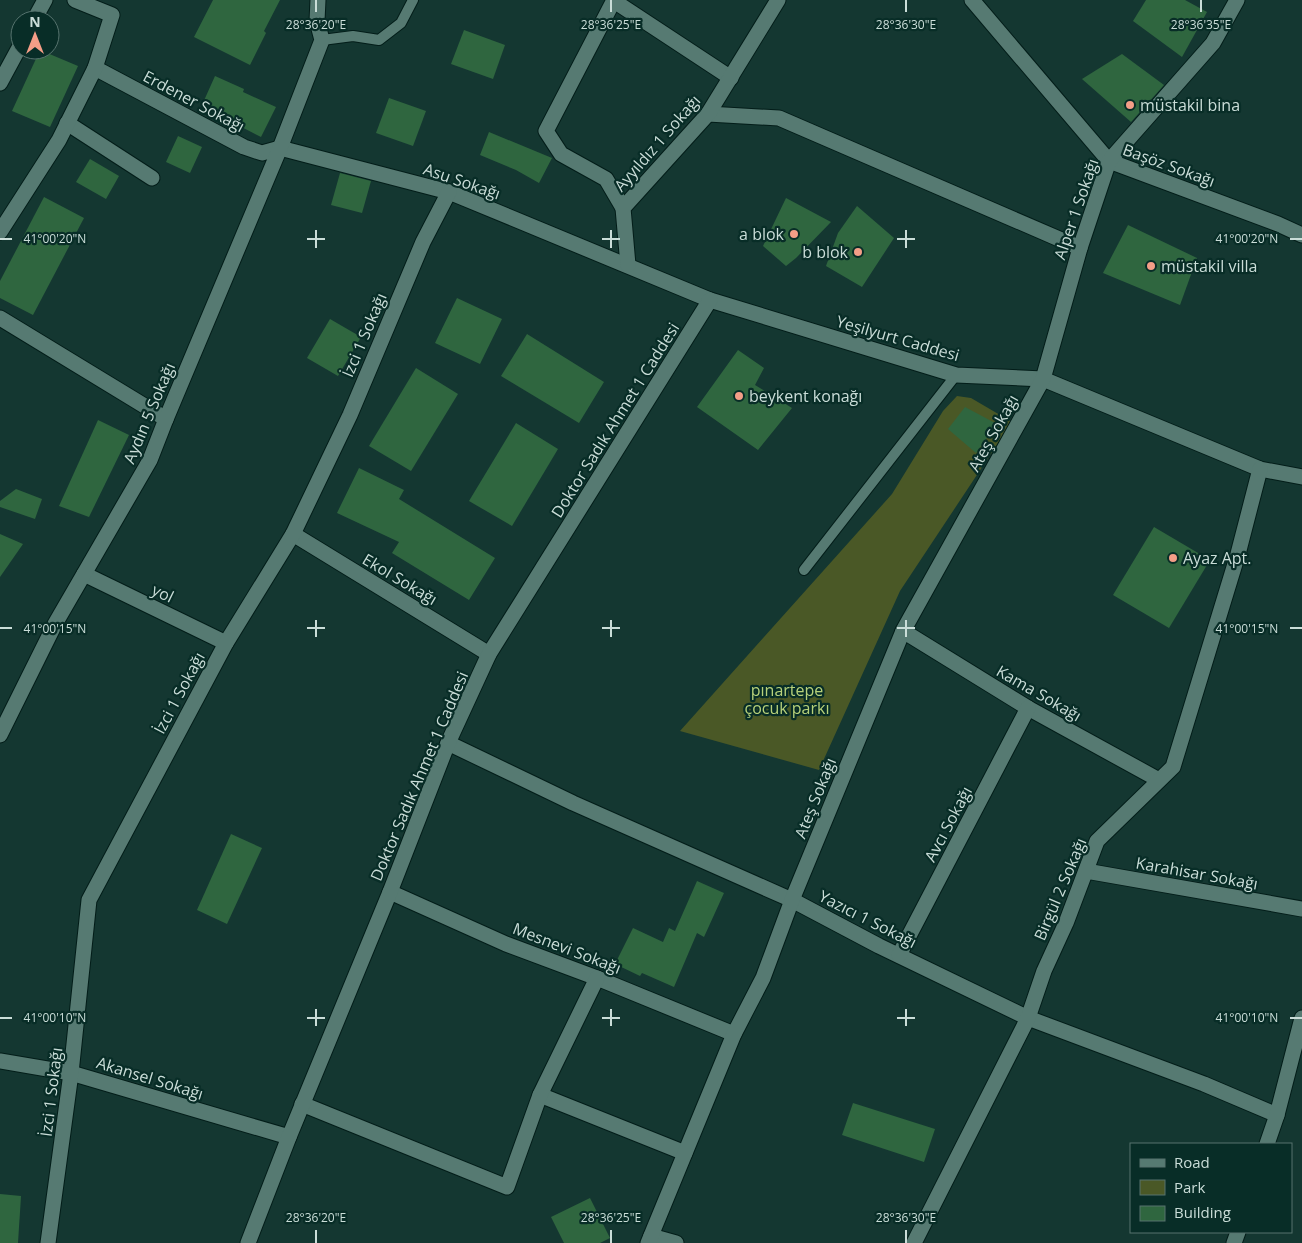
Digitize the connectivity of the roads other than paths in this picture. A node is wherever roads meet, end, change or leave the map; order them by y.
1 (75, 0) edge
2 (318, 0) edge
3 (413, 0) edge
4 (614, 0) edge
5 (778, 0) edge
6 (972, 0) edge
7 (1236, 0) edge
8 (322, 40) junction
9 (12, 60) edge
10 (95, 68) junction
11 (731, 78) junction
12 (1, 81) edge
13 (708, 114) junction
14 (67, 123) junction
15 (280, 148) junction
16 (1109, 161) junction
17 (152, 178) dead end
18 (449, 192) junction
19 (623, 208) junction
20 (0, 232) edge
21 (1302, 235) edge
22 (1080, 248) junction
23 (628, 265) junction
24 (710, 300) junction
25 (0, 318) edge
26 (956, 375) junction
27 (1043, 379) junction
28 (166, 419) junction
29 (1260, 469) junction
30 (1302, 477) edge
31 (292, 534) junction
32 (804, 570) dead end
33 (84, 574) junction
34 (903, 631) junction
35 (226, 643) junction
36 (489, 654) junction
37 (1028, 708) junction
38 (0, 734) edge
39 (448, 743) junction
40 (1159, 780) junction
41 (1086, 871) junction
42 (390, 892) junction
43 (792, 900) junction
44 (1302, 909) edge
45 (899, 955) junction
46 (597, 978) junction
47 (1028, 1018) junction
48 (1302, 1018) edge
49 (734, 1034) junction
50 (0, 1060) edge
51 (72, 1072) junction
52 (540, 1095) junction
53 (302, 1104) junction
54 (1277, 1114) junction
55 (289, 1137) junction
56 (1267, 1143) edge
57 (685, 1153) junction
58 (649, 1239) edge
59 (48, 1243) edge
60 (248, 1243) edge
61 (676, 1243) edge
62 (914, 1243) edge

1 - 10 street
2 - 8 street
3 - 8 lane
4 - 11 street
4 - 19 street
5 - 11 street, Ayyıldız 1 Sokağı
6 - 16 street, Başöz Sokağı
7 - 16 street, Alper 1 Sokağı
8 - 15 street, Aydın 5 Sokağı
9 - 12 street
10 - 14 street
10 - 15 street, Erdener Sokağı
11 - 13 street, Ayyıldız 1 Sokağı
13 - 19 street, Ayyıldız 1 Sokağı
13 - 22 street
14 - 17 street
14 - 20 street
15 - 18 street, Asu Sokağı
15 - 28 street, Aydın 5 Sokağı
16 - 21 street, Başöz Sokağı
16 - 22 street, Alper 1 Sokağı
18 - 23 street, Asu Sokağı
18 - 31 street, İzci 1 Sokağı
19 - 23 street, Ayyıldız 1 Sokağı
22 - 27 street, Alper 1 Sokağı
23 - 24 street, Yeşilyurt Caddesi
24 - 26 street, Yeşilyurt Caddesi
24 - 36 street, Doktor Sadık Ahmet 1 Caddesi
25 - 28 street
26 - 27 street, Yeşilyurt Caddesi
26 - 32 lane
27 - 29 street, Yeşilyurt Caddesi
27 - 34 street, Ateş Sokağı
28 - 33 street, Aydın 5 Sokağı
29 - 30 street, Yeşilyurt Caddesi
29 - 40 street, Birgül 2 Sokağı
31 - 35 street, İzci 1 Sokağı
31 - 36 street, Ekol Sokağı
33 - 35 street, yol
33 - 38 street, Aydın 5 Sokağı
34 - 37 street, Kama Sokağı
34 - 43 street, Ateş Sokağı
35 - 51 street, İzci 1 Sokağı
36 - 39 street, Doktor Sadık Ahmet 1 Caddesi
37 - 40 street, Kama Sokağı
37 - 45 street, Avcı Sokağı
39 - 42 street, Doktor Sadık Ahmet 1 Caddesi
39 - 43 street, Yazıcı 1 Sokağı
40 - 41 street, Birgül 2 Sokağı
41 - 44 street, Karahisar Sokağı
41 - 47 street, Birgül 2 Sokağı
42 - 46 street, Mesnevi Sokağı
42 - 53 street, Doktor Sadık Ahmet 1 Caddesi
43 - 45 street, Yazıcı 1 Sokağı
43 - 49 street, Ateş Sokağı
45 - 47 street, Yazıcı 1 Sokağı
46 - 49 street, Mesnevi Sokağı
46 - 52 street
47 - 54 street, Yazıcı 1 Sokağı
47 - 62 street, Birgül 2 Sokağı
48 - 54 street
49 - 57 street, Ateş Sokağı
50 - 51 street, Akansel Sokağı
51 - 55 street, Akansel Sokağı
51 - 59 street, İzci 1 Sokağı
52 - 53 street
52 - 57 street
53 - 55 street, Doktor Sadık Ahmet 1 Caddesi
54 - 56 street
55 - 60 street, Doktor Sadık Ahmet 1 Caddesi
57 - 58 street, Ateş Sokağı
58 - 61 street

